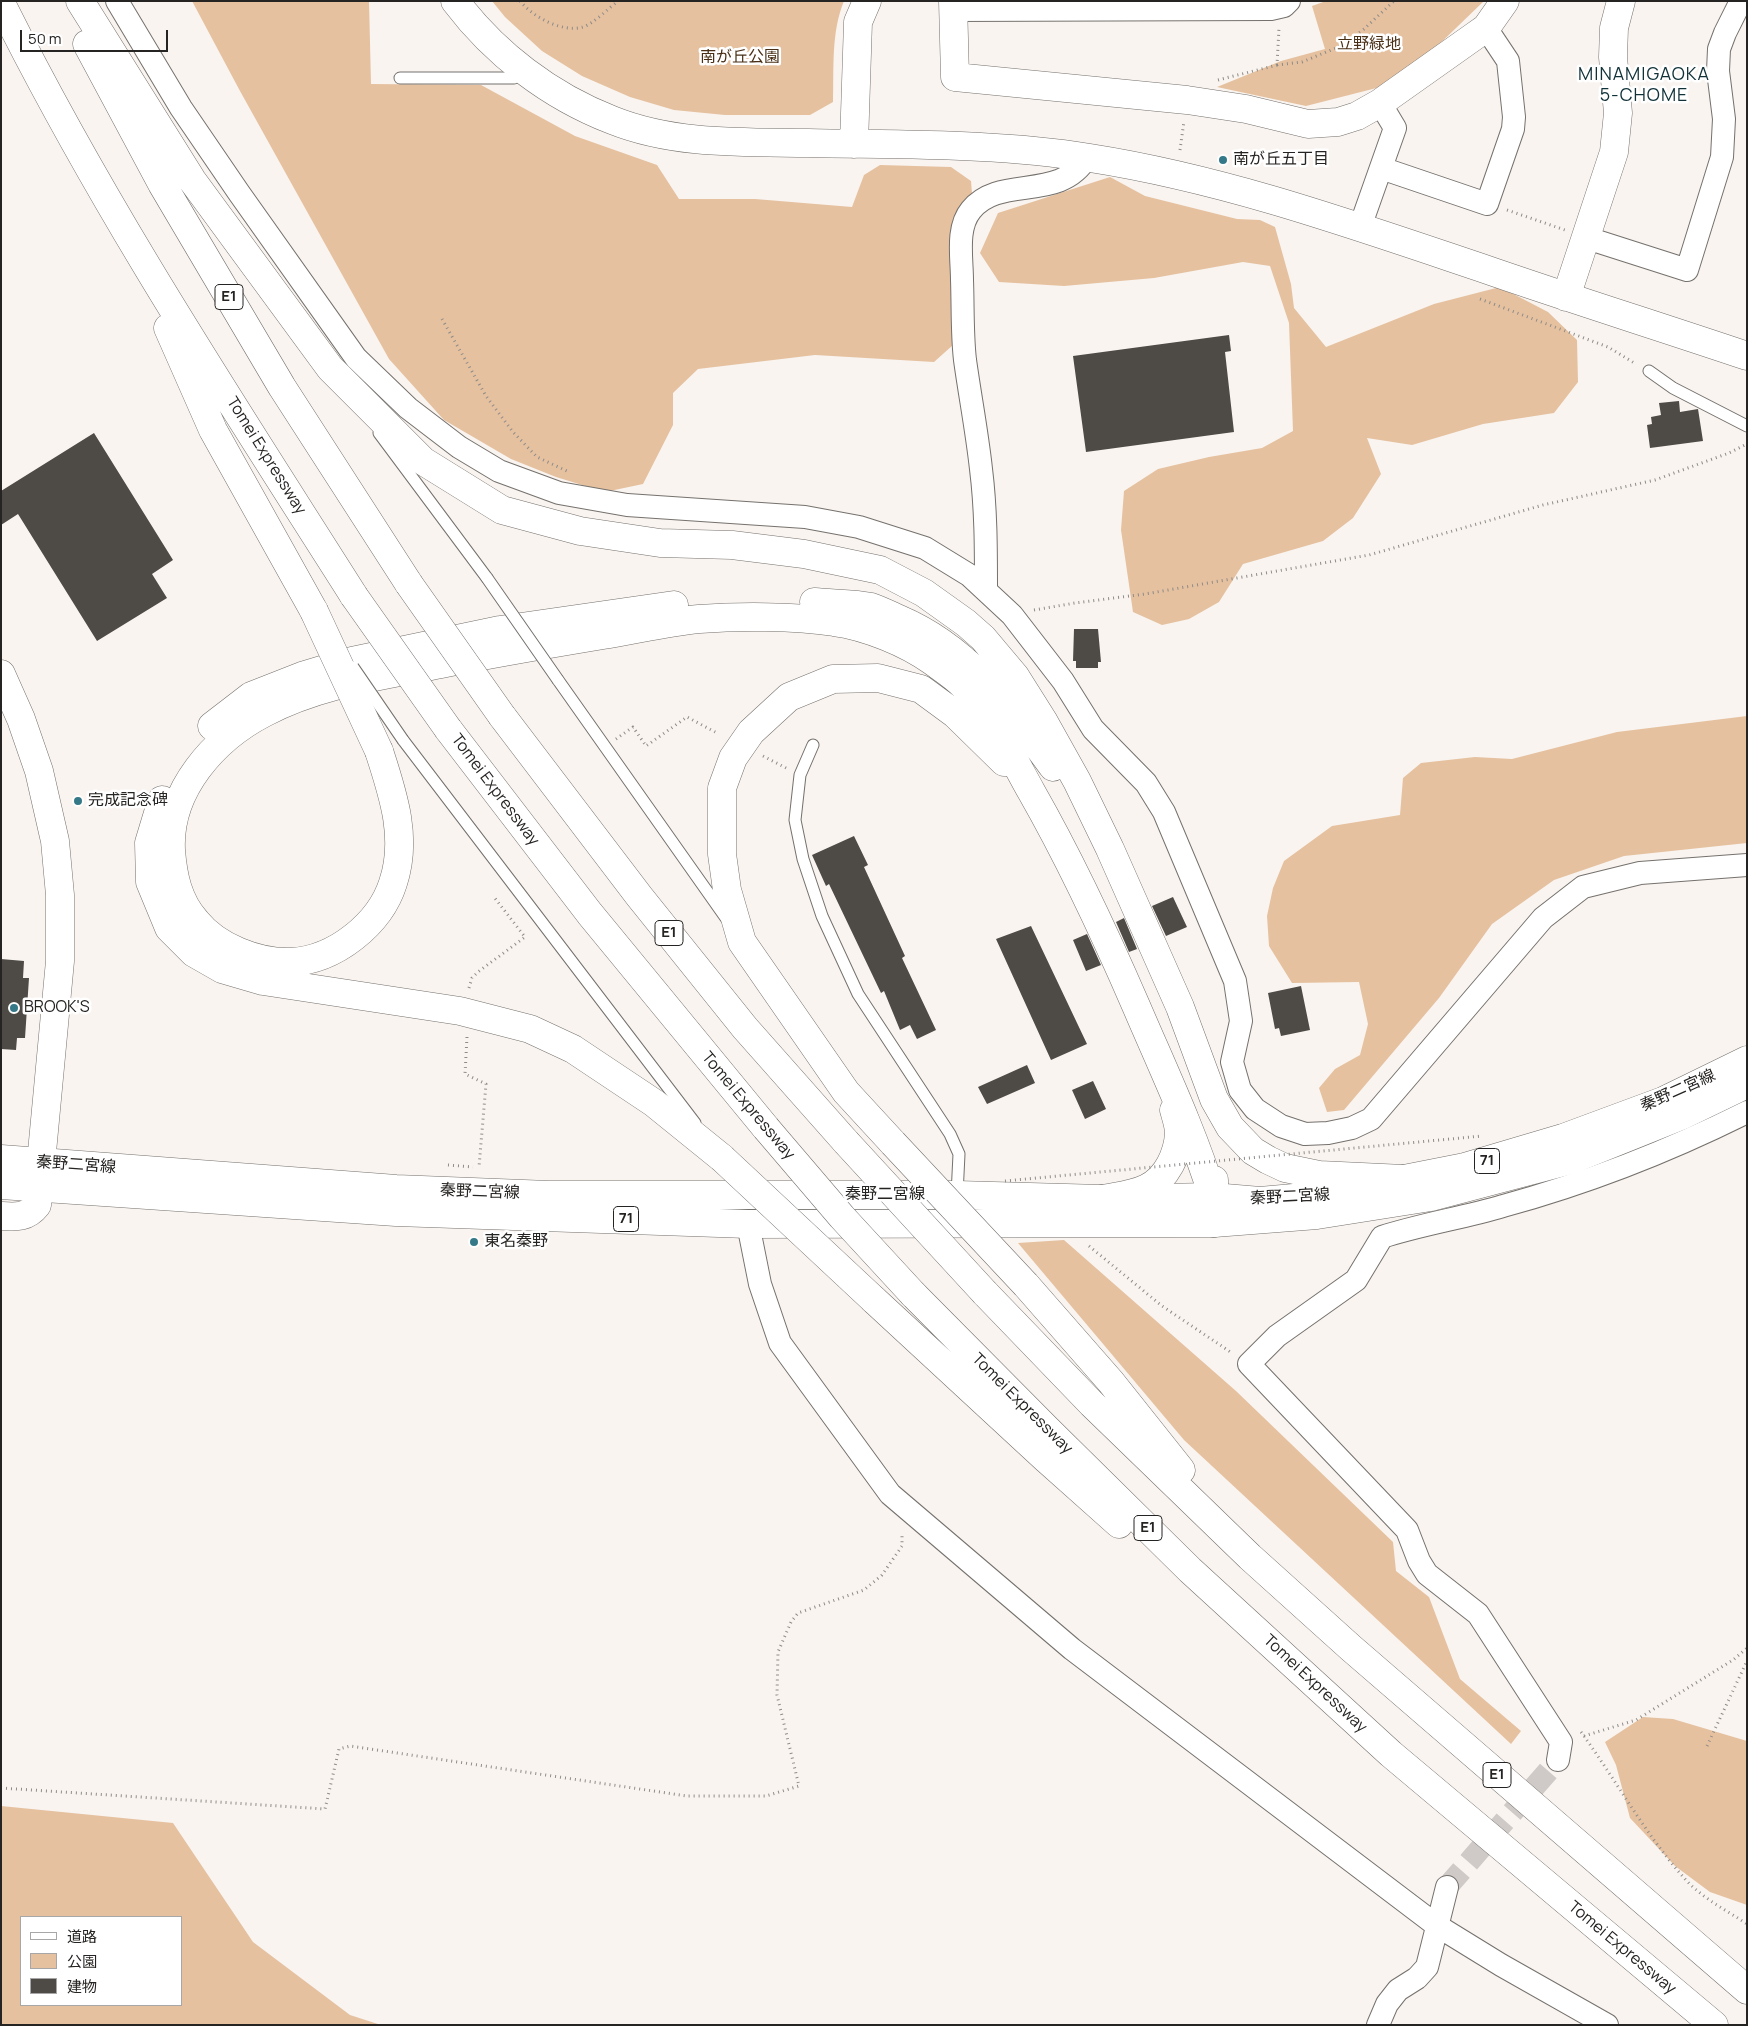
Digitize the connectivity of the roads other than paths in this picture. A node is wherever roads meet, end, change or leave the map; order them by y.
1 (64, 1) edge
2 (80, 1) edge
3 (117, 1) edge
4 (455, 1) edge
5 (867, 1) edge
6 (1505, 1) edge
7 (1621, 1) edge
8 (1741, 1) edge
9 (1, 3) edge
10 (1284, 4) edge
11 (953, 6) edge
12 (1486, 28) junction
13 (525, 72) junction
14 (400, 78) dead end
15 (1380, 103) junction
16 (854, 144) junction
17 (1087, 157) junction
18 (1381, 168) junction
19 (1360, 227) junction
20 (1577, 234) junction
21 (133, 245) junction
22 (1566, 297) junction
23 (1747, 356) edge
24 (330, 368) junction
25 (1649, 371) road end
26 (1747, 426) edge
27 (986, 590) junction
28 (1, 674) edge
29 (813, 745) dead end
30 (391, 746) junction
31 (1028, 786) junction
32 (1110, 849) junction
33 (1747, 865) edge
34 (742, 942) junction
35 (1180, 1007) junction
36 (1747, 1060) edge
37 (1166, 1075) junction
38 (1747, 1084) edge
39 (1747, 1112) edge
40 (722, 1158) junction
41 (1, 1159) edge
42 (41, 1175) junction
43 (1404, 1179) junction
44 (1, 1185) edge
45 (957, 1195) junction
46 (1102, 1199) junction
47 (1213, 1210) junction
48 (1, 1216) edge
49 (748, 1224) junction
50 (1250, 1557) junction
51 (1391, 1754) junction
52 (1558, 1760) tunnel mouth
53 (1447, 1887) tunnel mouth
54 (1436, 1924) junction
55 (1747, 1990) edge
56 (1378, 2025) edge
57 (1607, 2025) edge
58 (1714, 2025) edge

1 - 50 main road, E1, bridge
2 - 24 main road
3 - 27 street
4 - 13 main road
5 - 16 main road
6 - 12 main road
7 - 20 main road
8 - 20 street
9 - 21 main road, Tomei Expressway / E1
10 - 11 street
11 - 15 main road
12 - 15 main road
12 - 18 street
13 - 14 lane
13 - 16 main road
15 - 18 street
16 - 17 main road
17 - 19 main road
17 - 27 street
18 - 19 street
19 - 22 main road
20 - 22 main road
21 - 30 main road, bridge
21 - 51 main road, Tomei Expressway / E1, bridge
22 - 23 main road
24 - 32 main road
24 - 34 lane, bridge
25 - 26 lane
27 - 33 street
28 - 42 main road
29 - 45 lane
30 - 31 main road
30 - 40 lane
31 - 34 main road
31 - 37 main road
32 - 35 main road
32 - 40 main road
34 - 50 main road, bridge
35 - 43 main road
35 - 47 main road
36 - 43 main road, 秦野二宮線 / 71
37 - 46 main road
37 - 47 main road
38 - 47 main road, 秦野二宮線 / 71
39 - 52 street
40 - 51 main road, bridge
41 - 42 main road, 秦野二宮線 / 71
42 - 44 main road, 秦野二宮線 / 71
42 - 45 main road, 秦野二宮線 / 71
42 - 48 main road
42 - 49 main road, 秦野二宮線 / 71
43 - 47 main road, 秦野二宮線 / 71
45 - 46 main road, 秦野二宮線 / 71
46 - 47 main road, 秦野二宮線 / 71
47 - 49 main road, 秦野二宮線 / 71
49 - 54 street
50 - 55 main road, E1
51 - 58 main road, Tomei Expressway / E1
53 - 54 street
54 - 56 street
54 - 57 street

